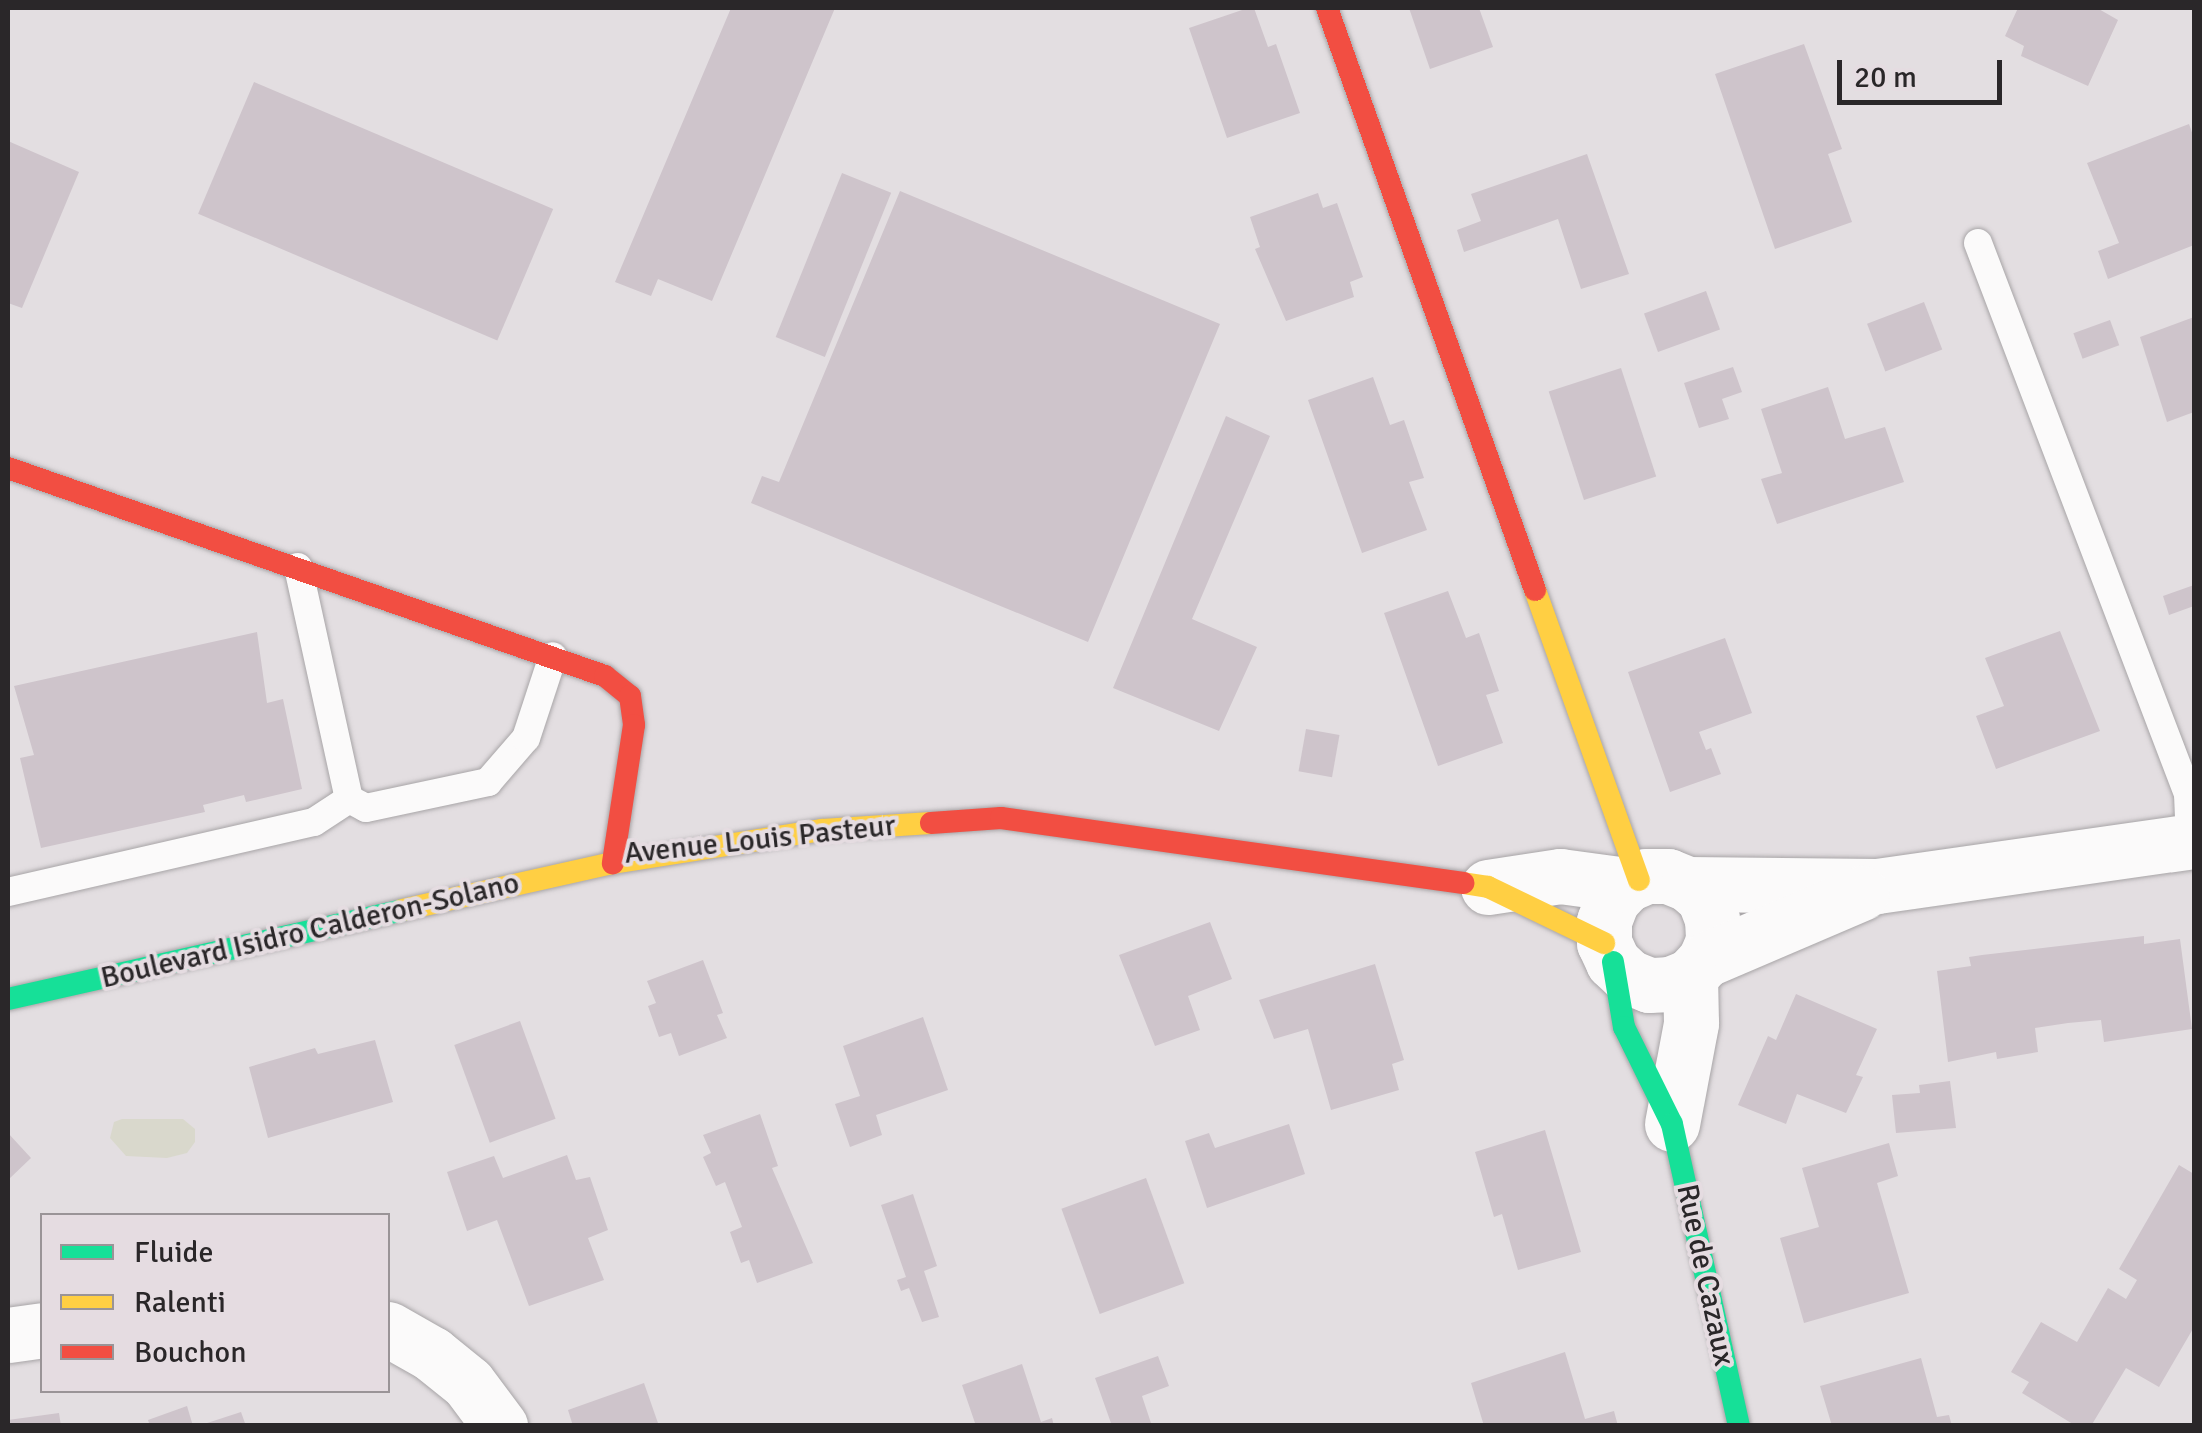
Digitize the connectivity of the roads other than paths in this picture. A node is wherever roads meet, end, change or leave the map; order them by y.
1 (1327, 8) edge
2 (1978, 243) dead end
3 (8, 468) edge
4 (298, 567) junction
5 (553, 656) junction
6 (349, 800) junction
7 (2192, 842) edge
8 (613, 863) junction
9 (1651, 883) junction
10 (1878, 886) junction
11 (1488, 887) junction
12 (8, 892) edge
13 (1609, 952) junction
14 (1697, 968) junction
15 (8, 999) edge
16 (1672, 1124) junction
17 (40, 1330) edge
18 (390, 1330) edge
19 (8, 1334) edge
20 (500, 1426) edge
21 (1738, 1426) edge

1 - 9 street
2 - 7 lane
3 - 4 street, Avenue Louis Pasteur
4 - 5 street, Avenue Louis Pasteur
4 - 6 lane
5 - 6 lane
5 - 8 street, Avenue Louis Pasteur
6 - 12 lane
7 - 10 street, Avenue Louis Pasteur
8 - 11 street, Avenue Louis Pasteur
8 - 15 street, Boulevard Isidro Calderon-Solano
9 - 10 street, Avenue Louis Pasteur
9 - 11 street, Avenue Louis Pasteur
9 - 13 street
9 - 14 street
10 - 14 street, Avenue Louis Pasteur
11 - 13 street, Avenue Louis Pasteur
13 - 14 street
13 - 16 street, Rue de Cazaux
14 - 16 street, Rue de Cazaux
16 - 21 street, Rue de Cazaux
17 - 19 street
18 - 20 street

